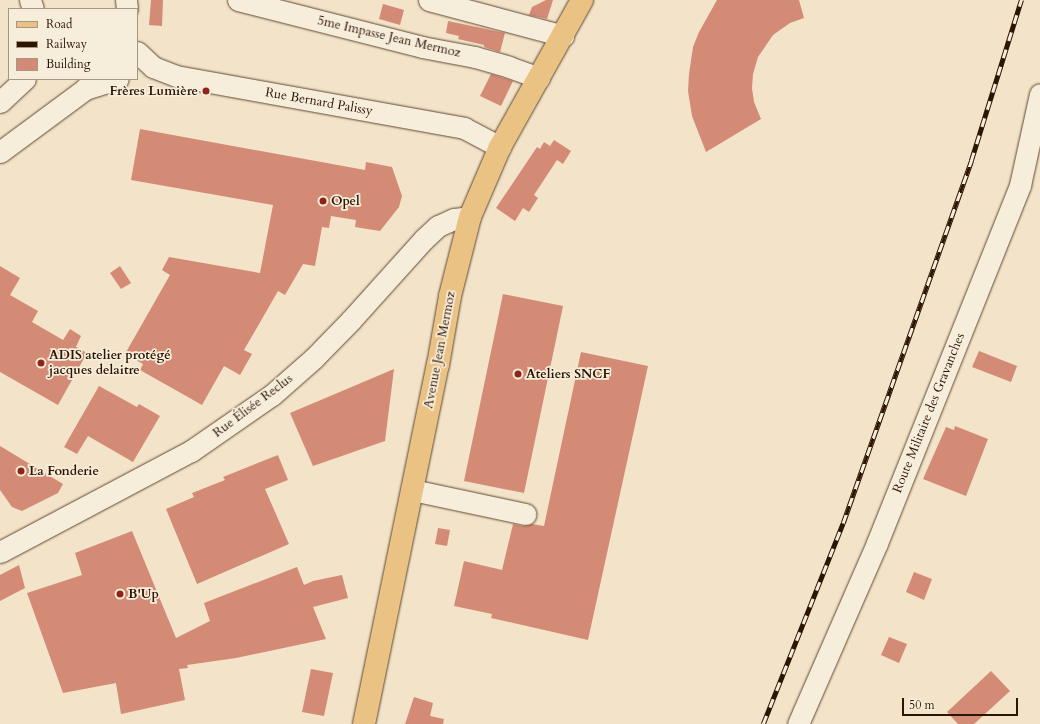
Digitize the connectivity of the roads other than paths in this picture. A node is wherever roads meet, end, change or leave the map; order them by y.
1 (238, 0) edge
2 (429, 0) edge
3 (582, 0) edge
4 (563, 36) junction
5 (138, 54) edge
6 (145, 70) edge
7 (539, 78) junction
8 (24, 80) edge
9 (111, 80) edge
10 (89, 84) edge
11 (1040, 94) edge
12 (0, 102) edge
13 (500, 147) junction
14 (0, 152) edge
15 (470, 217) junction
16 (412, 490) junction
17 (525, 514) dead end
18 (0, 552) edge
19 (364, 724) edge
20 (798, 724) edge

1 - 7 street, 5me Impasse Jean Mermoz
2 - 4 street
3 - 4 main road, Avenue Jean Mermoz
4 - 7 main road, Avenue Jean Mermoz
5 - 6 street
6 - 13 street, Rue Bernard Palissy
7 - 13 main road, Avenue Jean Mermoz
8 - 12 street
9 - 10 street
10 - 14 street
11 - 20 street, Route Militaire des Gravanches
13 - 15 main road, Avenue Jean Mermoz
15 - 16 main road, Avenue Jean Mermoz
15 - 18 street, Rue Élisée Reclus
16 - 17 street
16 - 19 main road, Avenue Jean Mermoz

